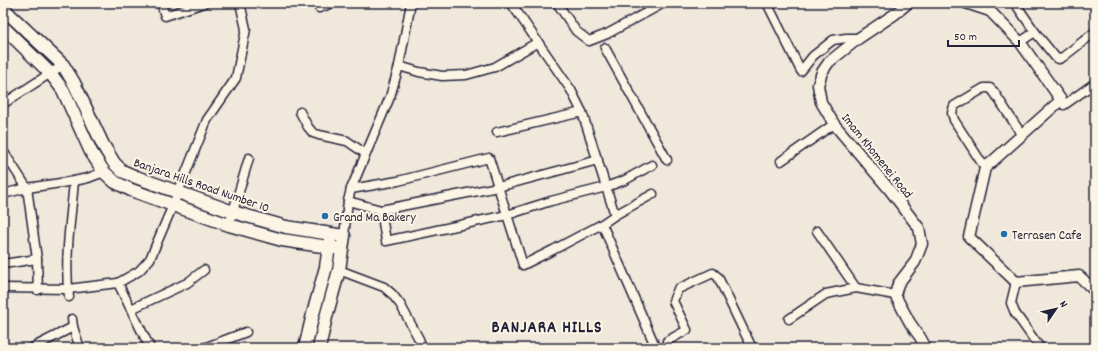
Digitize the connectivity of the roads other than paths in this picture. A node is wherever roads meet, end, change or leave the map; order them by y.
1 (161, 3) edge
2 (202, 3) edge
3 (240, 3) edge
4 (317, 3) edge
5 (333, 3) edge
6 (411, 3) edge
7 (511, 3) edge
8 (557, 3) edge
9 (664, 3) edge
10 (767, 3) edge
11 (908, 3) edge
12 (966, 3) edge
13 (1016, 3) edge
14 (3, 7) edge
15 (3, 28) edge
16 (1035, 32) junction
17 (1095, 32) edge
18 (858, 38) junction
19 (538, 42) junction
20 (1020, 42) junction
21 (605, 48) dead end
22 (63, 66) junction
23 (399, 66) junction
24 (51, 74) junction
25 (1095, 83) edge
26 (3, 104) edge
27 (1064, 105) dead end
28 (300, 112) dead end
29 (582, 112) junction
30 (834, 124) junction
31 (497, 132) dead end
32 (1022, 134) junction
33 (3, 151) edge
34 (366, 154) junction
35 (249, 158) dead end
36 (598, 160) junction
37 (667, 160) dead end
38 (780, 161) dead end
39 (652, 165) dead end
40 (985, 168) junction
41 (104, 172) junction
42 (74, 181) junction
43 (498, 187) junction
44 (606, 187) junction
45 (28, 188) junction
46 (351, 189) junction
47 (178, 192) junction
48 (3, 194) edge
49 (653, 194) dead end
50 (348, 201) junction
51 (173, 205) junction
52 (381, 210) junction
53 (233, 212) junction
54 (507, 215) junction
55 (615, 215) junction
56 (602, 224) junction
57 (229, 225) junction
58 (817, 231) dead end
59 (332, 234) junction
60 (344, 236) junction
61 (329, 247) junction
62 (342, 249) junction
63 (37, 259) junction
64 (3, 264) edge
65 (204, 270) dead end
66 (339, 270) junction
67 (1016, 282) junction
68 (118, 283) junction
69 (3, 288) edge
70 (856, 288) junction
71 (38, 290) junction
72 (1095, 291) edge
73 (68, 293) junction
74 (895, 295) junction
75 (131, 309) junction
76 (789, 319) dead end
77 (246, 332) dead end
78 (32, 348) edge
79 (80, 348) edge
80 (150, 348) edge
81 (206, 348) edge
82 (306, 348) edge
83 (319, 348) edge
84 (422, 348) edge
85 (656, 348) edge
86 (668, 348) edge
87 (752, 348) edge
88 (926, 348) edge
89 (1040, 348) edge

1 - 2 street
3 - 47 street
4 - 5 street
6 - 23 street
7 - 19 street
8 - 9 street
10 - 18 street
11 - 18 street, Imam Khomenei Road
12 - 20 street
13 - 16 street
14 - 22 main road, Banjara Hills Road Number 10
15 - 24 main road
16 - 17 street
16 - 20 street
18 - 30 street, Imam Khomenei Road
19 - 23 street
19 - 29 street
20 - 32 street
21 - 37 street
22 - 24 street
22 - 47 main road, Banjara Hills Road Number 10
23 - 34 street
24 - 26 street
24 - 41 main road
25 - 27 street
28 - 34 street
29 - 31 street
29 - 36 street
30 - 38 street
30 - 74 street, Imam Khomenei Road
32 - 40 street
32 - 40 street
33 - 45 street
34 - 46 street
35 - 53 street
36 - 43 street
36 - 44 street
39 - 44 street
40 - 67 street
41 - 42 street
41 - 51 main road
42 - 45 street
42 - 73 street
43 - 46 street
43 - 52 street
43 - 54 street
44 - 54 street
44 - 55 street
45 - 48 street
45 - 63 street
46 - 50 street
47 - 51 street
47 - 53 main road, Banjara Hills Road Number 10
49 - 55 street
50 - 52 street
50 - 60 street
51 - 57 main road
51 - 68 street
52 - 54 street
53 - 57 street
53 - 59 main road, Banjara Hills Road Number 10
54 - 56 street
55 - 56 street
56 - 85 street
57 - 61 main road
58 - 70 street
59 - 60 main road, Banjara Hills Road Number 10
59 - 61 main road
60 - 62 main road
61 - 62 main road
61 - 82 main road
62 - 66 main road
63 - 64 street
63 - 71 street
65 - 75 street
66 - 83 main road
66 - 84 street
67 - 72 street
67 - 89 street
68 - 73 street
68 - 75 street
69 - 71 street
70 - 74 street
70 - 76 street
71 - 73 street
74 - 88 street
75 - 80 street
77 - 81 street
78 - 79 street
86 - 87 street

